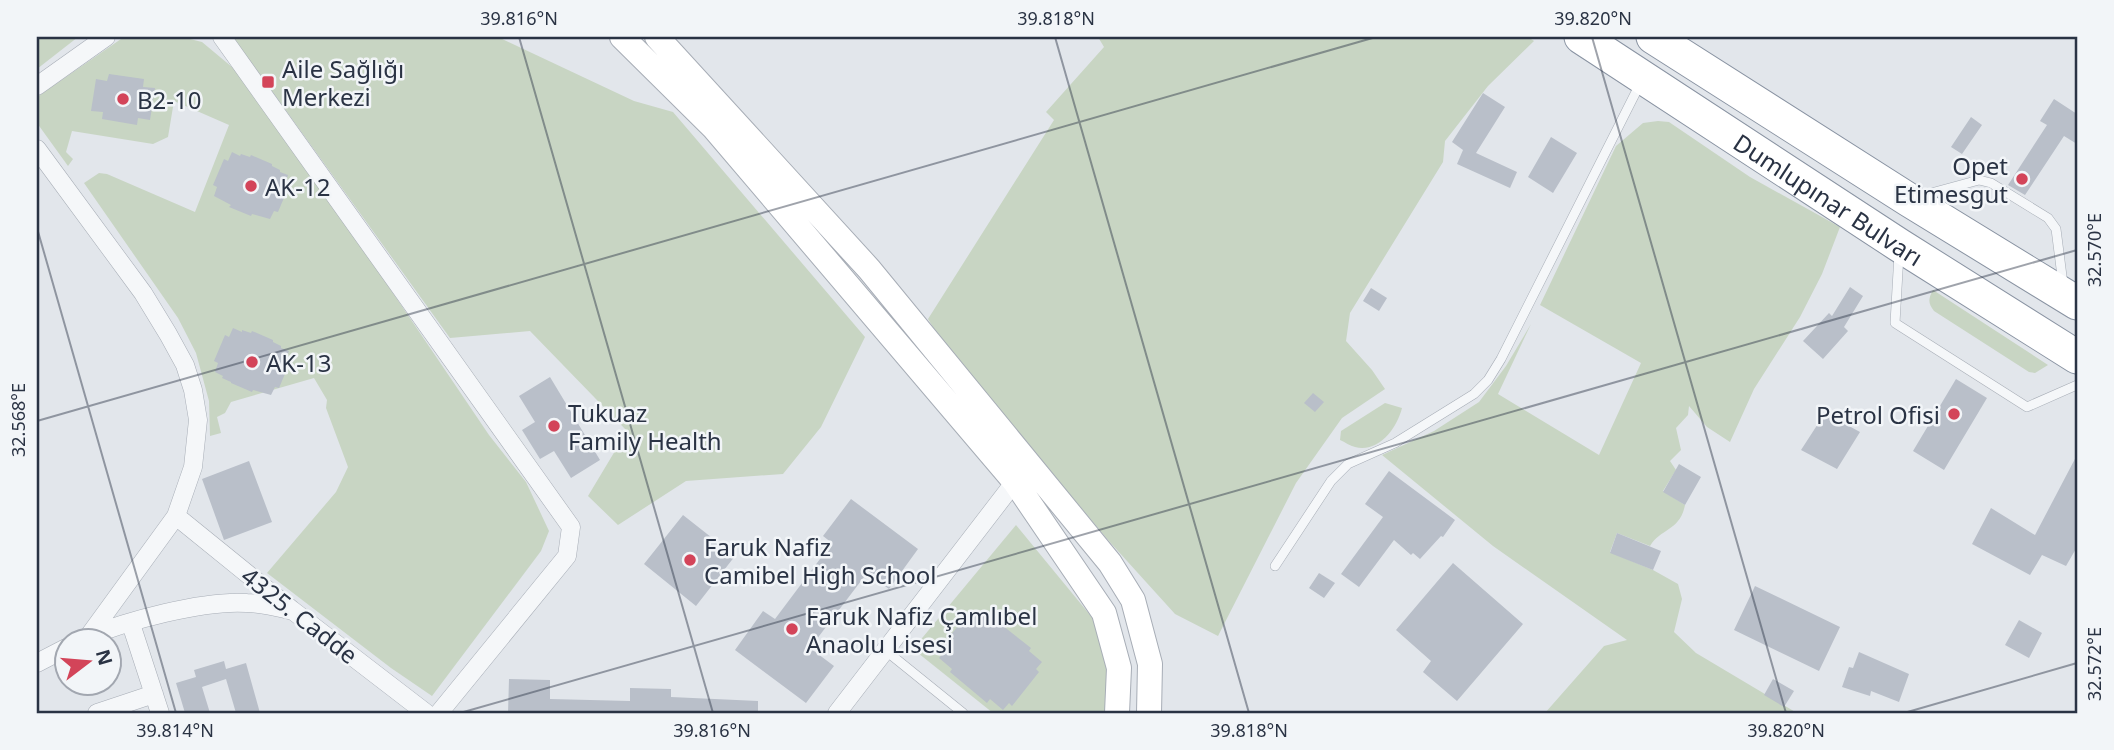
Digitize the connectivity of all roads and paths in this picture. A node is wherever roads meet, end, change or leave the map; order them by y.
1 (106, 37) edge
2 (222, 37) edge
3 (622, 37) edge
4 (657, 37) edge
5 (1581, 37) edge
6 (1653, 37) edge
7 (1643, 77) junction
8 (37, 86) edge
9 (37, 149) edge
10 (1909, 200) junction
11 (1899, 245) junction
12 (2070, 298) edge
13 (2077, 357) edge
14 (2077, 385) edge
15 (1022, 473) junction
16 (176, 516) junction
17 (1275, 566) dead end
18 (292, 610) junction
19 (131, 624) junction
20 (91, 628) edge
21 (118, 628) edge
22 (885, 650) junction
23 (154, 694) junction
24 (97, 713) edge
25 (160, 713) edge
26 (426, 713) edge
27 (439, 713) edge
28 (837, 713) edge
29 (963, 713) edge
30 (1118, 713) edge
31 (1149, 713) edge

1 - 8 street
2 - 27 street
3 - 15 street
4 - 15 street
5 - 7 highway, Dumlupınar Bulvarı
6 - 10 highway, Dumlupınar Bulvarı
7 - 11 highway, Dumlupınar Bulvarı
7 - 17 lane
9 - 16 street
10 - 12 highway, Dumlupınar Bulvarı
10 - 12 lane
11 - 13 highway, Dumlupınar Bulvarı
11 - 14 lane
15 - 22 street
15 - 30 street
15 - 31 street
16 - 18 street, 4325. Cadde
16 - 20 street
18 - 19 street
18 - 26 street, 4325. Cadde
19 - 21 street
19 - 23 street
22 - 28 street
22 - 29 lane
23 - 24 street
23 - 25 street

